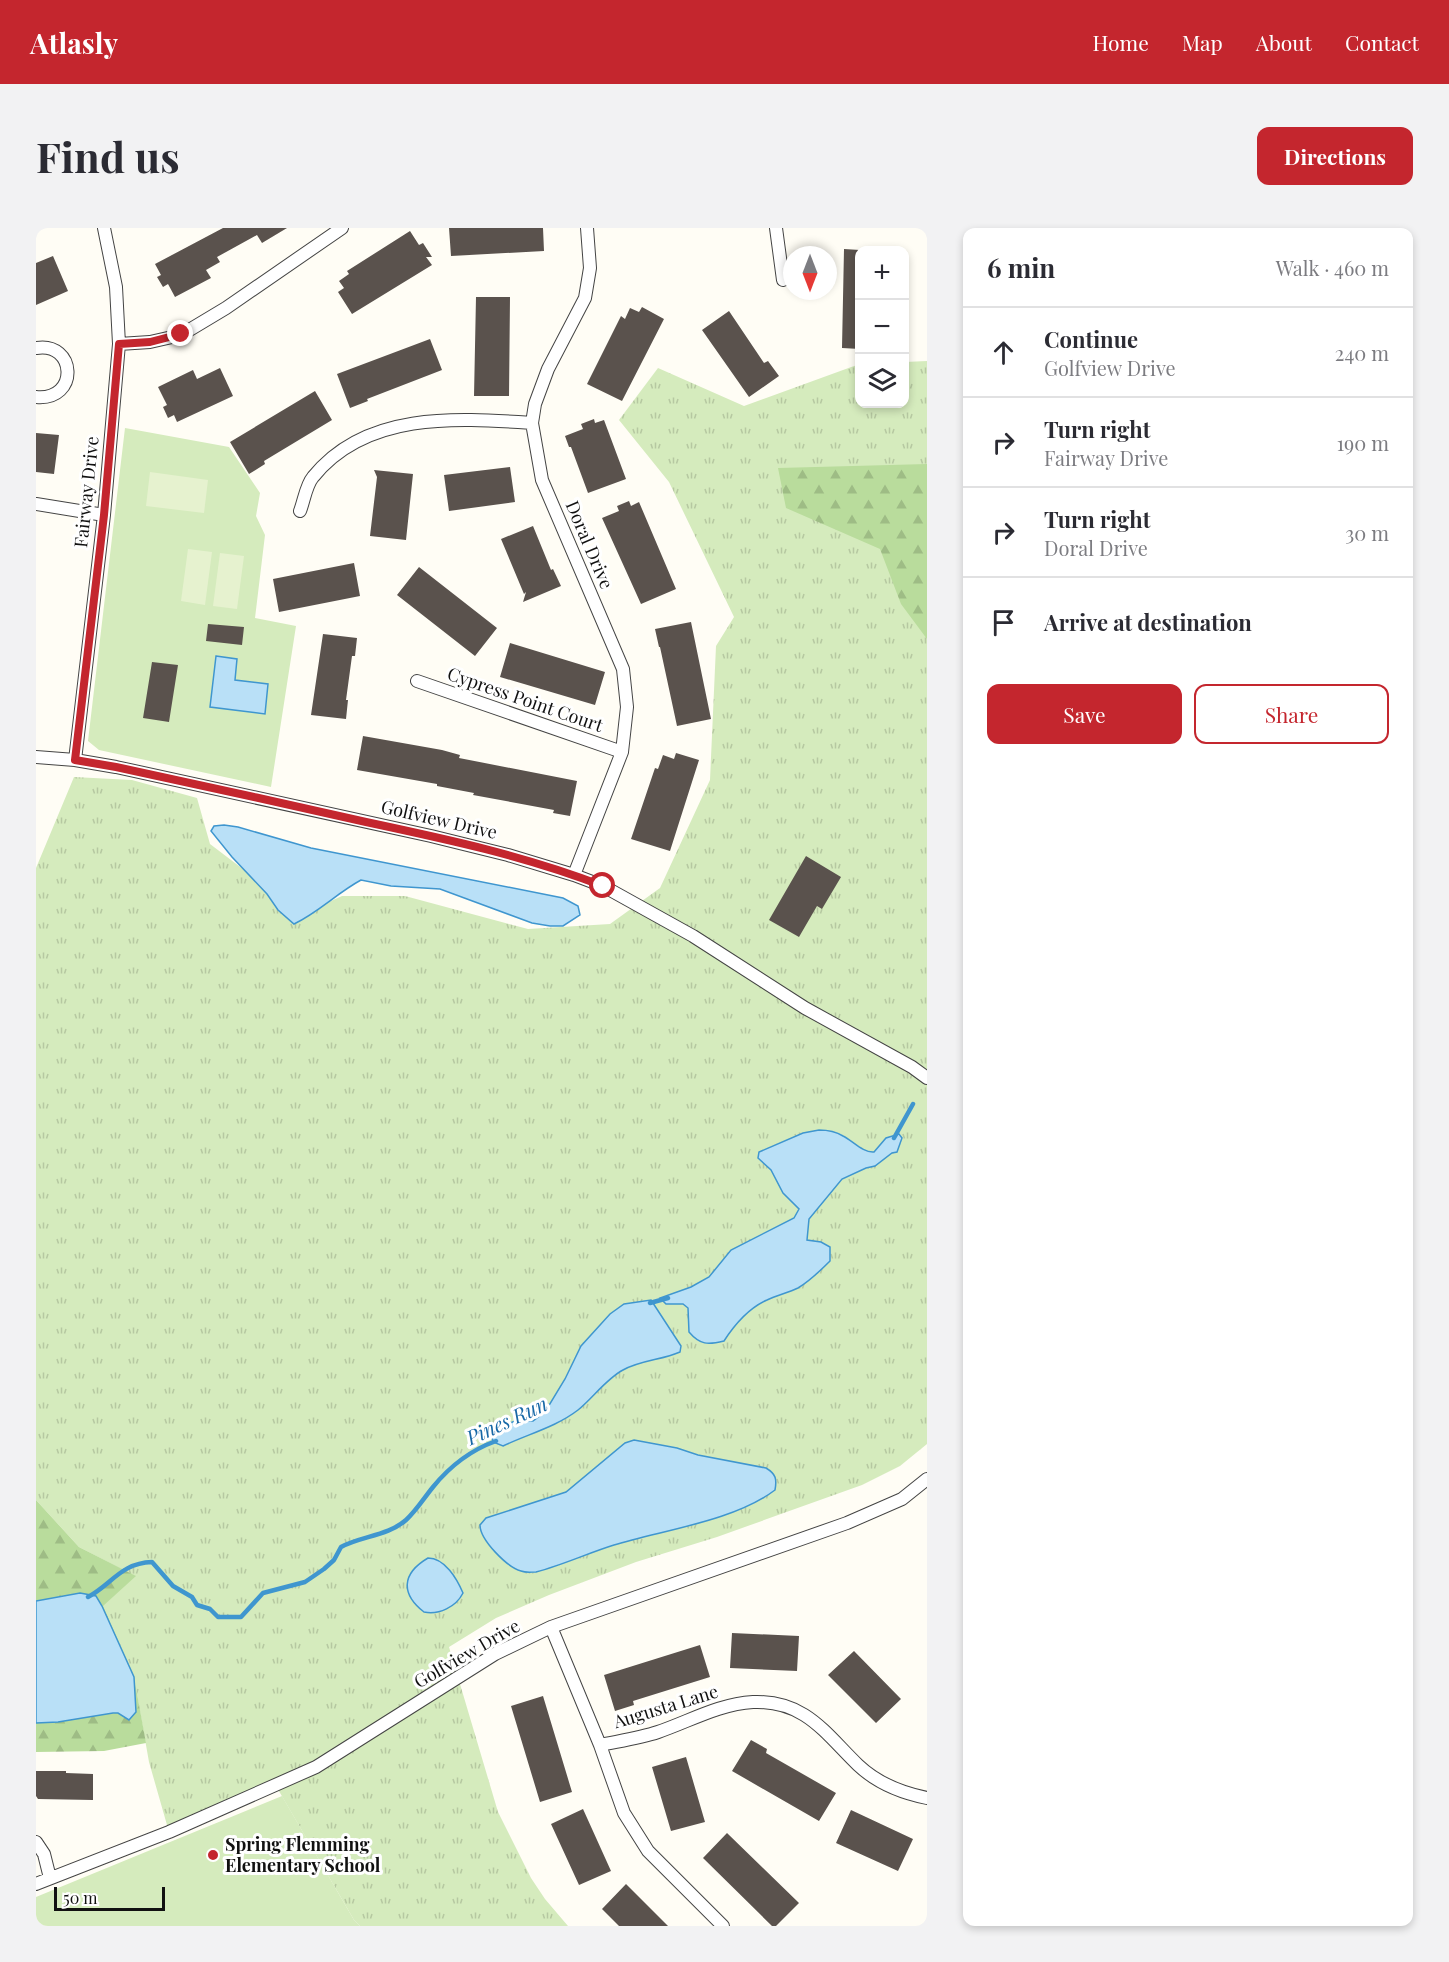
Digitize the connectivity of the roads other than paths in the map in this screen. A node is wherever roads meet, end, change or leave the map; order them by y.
1 (104, 228) edge
2 (342, 228) edge
3 (587, 228) edge
4 (776, 228) edge
5 (783, 280) dead end
6 (119, 344) junction
7 (36, 348) edge
8 (36, 397) edge
9 (532, 423) junction
10 (36, 504) edge
11 (300, 511) dead end
12 (104, 515) junction
13 (417, 681) dead end
14 (622, 752) junction
15 (36, 757) edge
16 (75, 760) junction
17 (574, 875) junction
18 (927, 1078) edge
19 (927, 1479) edge
20 (551, 1627) junction
21 (600, 1745) junction
22 (927, 1798) edge
23 (36, 1842) edge
24 (50, 1878) junction
25 (36, 1884) edge
26 (723, 1926) edge

1 - 6 street, Fairway Drive
2 - 6 street
3 - 9 street, Doral Drive
4 - 5 street
6 - 12 street, Fairway Drive
7 - 8 street
9 - 11 street
9 - 14 street, Doral Drive
10 - 12 street
12 - 16 street, Fairway Drive
13 - 14 street, Cypress Point Court
14 - 17 street, Doral Drive
15 - 16 street, Golfview Drive
16 - 17 street, Golfview Drive
17 - 18 street, Golfview Drive
19 - 20 street, Golfview Drive
20 - 21 street
20 - 24 street, Golfview Drive
21 - 22 street, Augusta Lane
21 - 26 street
23 - 24 street
24 - 25 street, Golfview Drive

